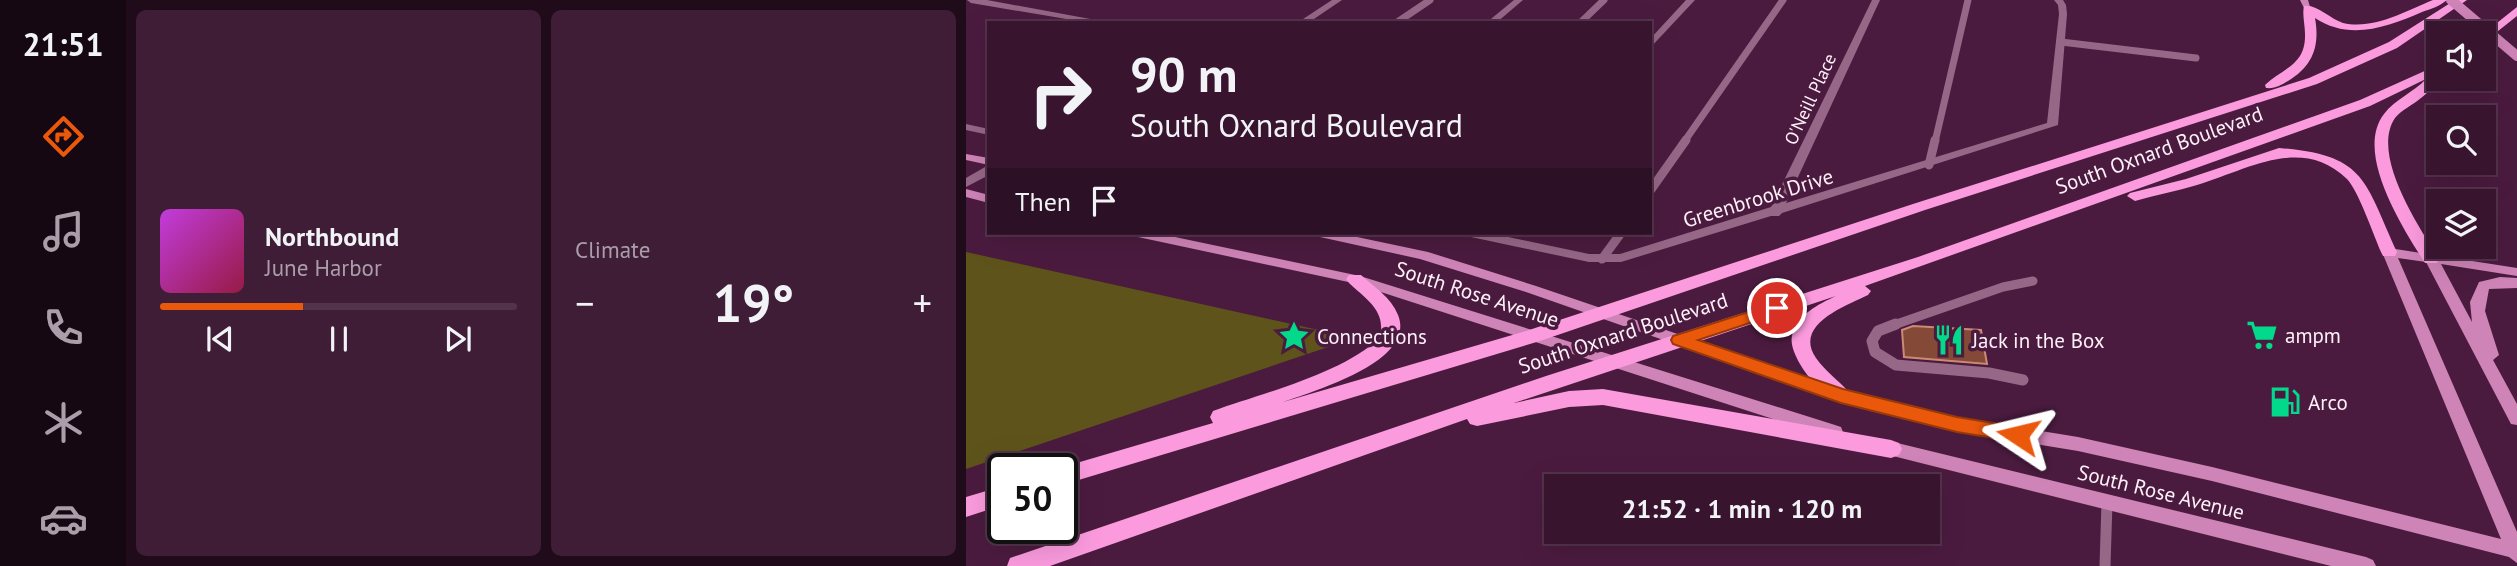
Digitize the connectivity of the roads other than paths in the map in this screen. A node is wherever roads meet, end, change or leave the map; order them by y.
1 (971, 0) edge
2 (1338, 0) edge
3 (1430, 0) edge
4 (1519, 0) edge
5 (1604, 0) edge
6 (1690, 0) edge
7 (1783, 0) edge
8 (1876, 0) edge
9 (1968, 0) edge
10 (2058, 0) edge
11 (2442, 0) edge
12 (2451, 0) edge
13 (2462, 0) edge
14 (2306, 4) edge
15 (2517, 10) edge
16 (1096, 21) edge
17 (1304, 21) edge
18 (1399, 21) edge
19 (1493, 21) edge
20 (1582, 21) edge
21 (2496, 29) edge
22 (2061, 42) junction
23 (1652, 43) edge
24 (2517, 57) edge
25 (2196, 58) dead end
26 (2426, 77) edge
27 (2426, 85) edge
28 (2203, 116) junction
29 (966, 127) edge
30 (987, 132) edge
31 (966, 157) edge
32 (987, 162) edge
33 (1929, 165) junction
34 (987, 171) edge
35 (966, 183) edge
36 (1652, 188) edge
37 (966, 193) edge
38 (987, 198) edge
39 (1775, 213) junction
40 (2046, 217) junction
41 (1147, 235) edge
42 (1329, 235) edge
43 (1488, 235) edge
44 (1620, 235) edge
45 (2426, 249) edge
46 (2389, 252) junction
47 (2426, 258) edge
48 (1602, 259) junction
49 (2431, 259) joint
50 (1924, 261) junction
51 (2517, 272) edge
52 (1354, 279) junction
53 (2033, 281) dead end
54 (2517, 283) edge
55 (1603, 312) junction
56 (1533, 335) junction
57 (1679, 340) junction
58 (1615, 361) junction
59 (2023, 380) dead end
60 (1841, 396) junction
61 (2508, 403) junction
62 (2517, 419) edge
63 (1415, 430) junction
64 (1891, 449) junction
65 (1103, 463) junction
66 (1078, 471) edge
67 (987, 500) edge
68 (2107, 502) junction
69 (966, 507) edge
70 (2517, 552) edge
71 (1019, 566) edge
72 (2105, 566) edge
73 (2366, 566) edge

1 - 16 street
2 - 17 street
3 - 18 lane
4 - 19 street
5 - 20 lane
6 - 23 street
7 - 36 lane
8 - 39 street, O'Neill Place
9 - 33 lane
10 - 22 street
11 - 14 main road
12 - 24 main road, bridge
13 - 28 main road, South Oxnard Boulevard
14 - 28 main road
15 - 21 main road
22 - 25 lane
22 - 33 street, Greenbrook Drive
26 - 40 main road, South Oxnard Boulevard
27 - 45 main road
28 - 55 main road, South Oxnard Boulevard
29 - 30 street
31 - 32 main road
33 - 39 street, Greenbrook Drive
34 - 35 street
37 - 38 main road
39 - 48 street, Greenbrook Drive
40 - 46 main road
40 - 50 main road, South Oxnard Boulevard
41 - 52 main road, South Rose Avenue
42 - 55 main road, South Rose Avenue
43 - 48 street, Greenbrook Drive
44 - 48 lane
46 - 47 main road
46 - 70 main road
49 - 51 main road
49 - 61 main road
50 - 57 main road, South Oxnard Boulevard
50 - 60 main road
52 - 56 main road, South Rose Avenue
52 - 65 main road
53 - 59 lane
54 - 61 main road
55 - 56 main road, South Oxnard Boulevard
55 - 57 main road, South Rose Avenue
56 - 58 main road, South Rose Avenue
56 - 65 main road, South Oxnard Boulevard
57 - 58 main road, South Oxnard Boulevard
57 - 60 main road, South Rose Avenue
58 - 63 main road, South Oxnard Boulevard
58 - 64 main road, South Rose Avenue
60 - 70 main road, South Rose Avenue
61 - 62 main road
63 - 64 main road
63 - 71 main road, South Oxnard Boulevard
64 - 68 main road, South Rose Avenue
65 - 66 main road, South Oxnard Boulevard
67 - 69 main road
68 - 72 lane
68 - 73 main road, South Rose Avenue

